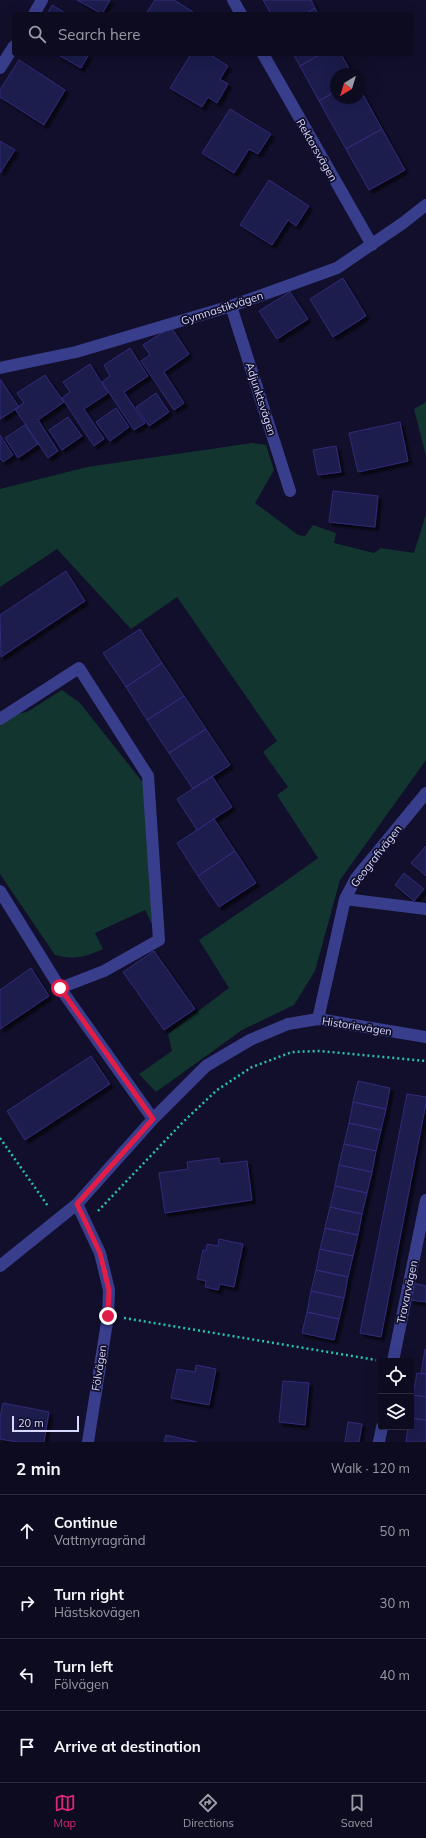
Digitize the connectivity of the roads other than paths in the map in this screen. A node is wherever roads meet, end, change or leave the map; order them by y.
1 (42, 0) edge
2 (233, 0) edge
3 (35, 12) edge
4 (240, 12) edge
5 (12, 49) edge
6 (264, 56) edge
7 (0, 68) edge
8 (426, 205) edge
9 (372, 245) junction
10 (232, 306) junction
11 (0, 368) edge
12 (290, 491) dead end
13 (0, 719) edge
14 (426, 793) edge
15 (0, 891) edge
16 (345, 899) junction
17 (426, 909) edge
18 (60, 988) junction
19 (318, 1019) junction
20 (426, 1037) edge
21 (153, 1119) junction
22 (426, 1200) edge
23 (77, 1204) junction
24 (0, 1266) edge
25 (394, 1358) edge
26 (381, 1430) edge
27 (88, 1442) edge
28 (379, 1442) edge

1 - 3 street
2 - 4 street
5 - 7 street
6 - 9 street, Rektorsvägen
8 - 9 street, Gymnastikvägen
9 - 10 street, Gymnastikvägen
10 - 11 street, Gymnastikvägen
10 - 12 street, Adjunktsvägen
13 - 18 street
14 - 16 street, Geografivägen
15 - 18 street
16 - 17 street
16 - 19 street, Geografivägen
18 - 21 street
19 - 20 street, Historievägen
19 - 21 street, Historievägen
21 - 23 street, Historievägen
22 - 25 street, Travarvägen
23 - 24 street, Historievägen
23 - 27 street, Fölvägen
26 - 28 street

